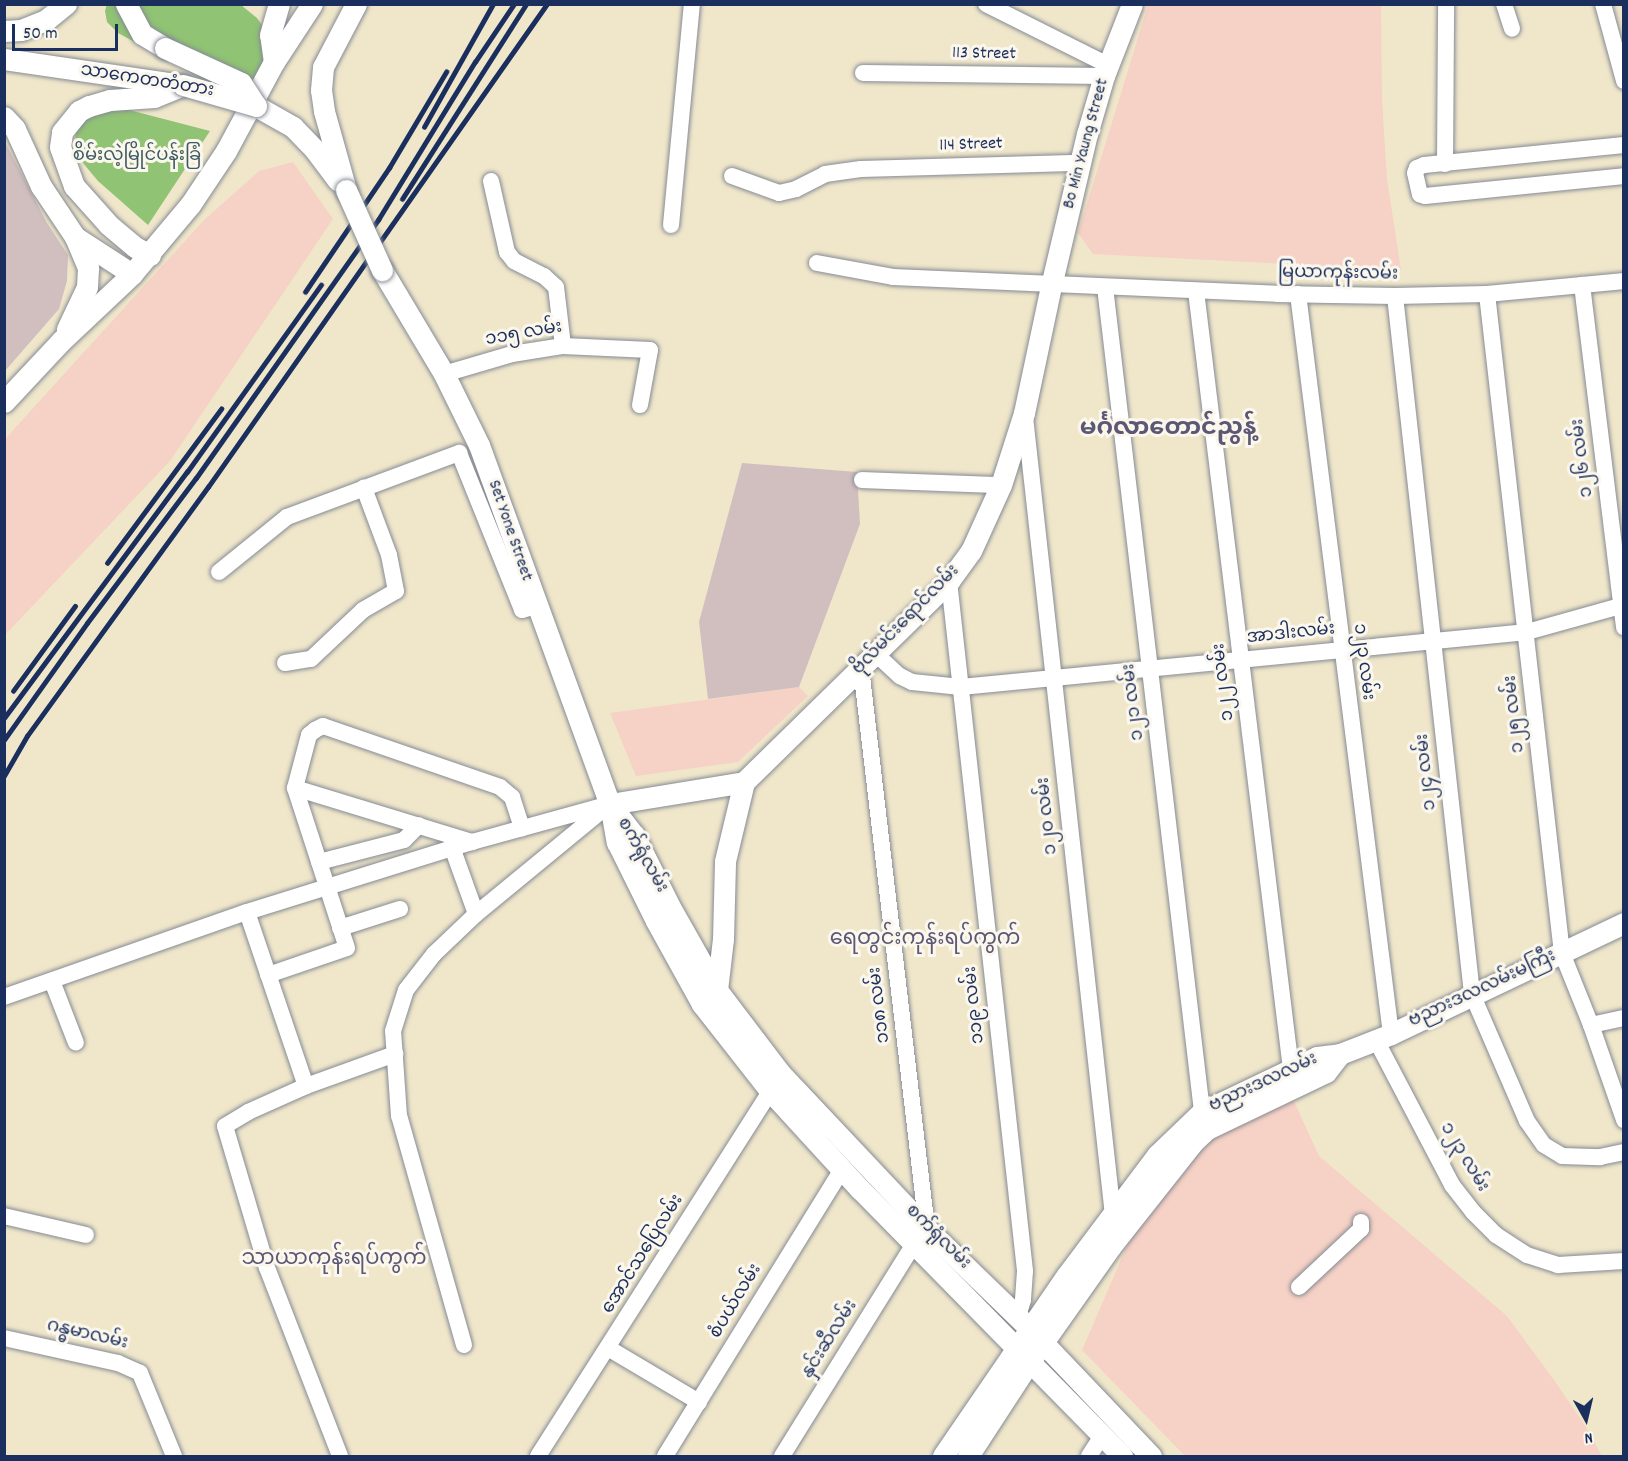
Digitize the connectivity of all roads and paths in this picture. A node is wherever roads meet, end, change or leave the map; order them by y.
1 (66, 4) edge
2 (126, 4) edge
3 (279, 4) edge
4 (312, 4) edge
5 (356, 4) edge
6 (692, 4) edge
7 (986, 4) edge
8 (1132, 4) edge
9 (1446, 4) edge
10 (1504, 4) edge
11 (1603, 4) edge
12 (1512, 29) dead end
13 (4, 31) edge
14 (4, 59) edge
15 (274, 62) junction
16 (1106, 71) junction
17 (863, 73) dead end
18 (1623, 81) edge
19 (183, 85) junction
20 (256, 106) junction
21 (4, 117) edge
22 (1623, 145) edge
23 (1081, 163) junction
24 (1445, 164) junction
25 (732, 176) dead end
26 (1623, 176) edge
27 (491, 181) dead end
28 (346, 190) junction
29 (671, 225) dead end
30 (75, 237) junction
31 (150, 255) junction
32 (817, 263) dead end
33 (382, 270) joint
34 (132, 274) junction
35 (1623, 281) edge
36 (1582, 285) junction
37 (1051, 286) junction
38 (1105, 287) junction
39 (1196, 291) junction
40 (1298, 294) junction
41 (1487, 294) junction
42 (1395, 297) junction
43 (61, 341) junction
44 (563, 346) junction
45 (444, 374) junction
46 (4, 402) edge
47 (640, 405) dead end
48 (1024, 413) junction
49 (862, 480) dead end
50 (1001, 485) junction
51 (364, 488) junction
52 (219, 572) dead end
53 (949, 582) junction
54 (536, 606) junction
55 (1622, 606) edge
56 (1623, 627) edge
57 (1527, 632) junction
58 (1434, 641) junction
59 (1341, 650) junction
60 (1242, 660) junction
61 (868, 661) junction
62 (285, 663) dead end
63 (1151, 668) junction
64 (1054, 678) junction
65 (961, 687) junction
66 (744, 782) junction
67 (295, 788) junction
68 (610, 804) junction
69 (418, 825) junction
70 (522, 828) junction
71 (472, 842) junction
72 (453, 850) junction
73 (320, 862) junction
74 (327, 888) junction
75 (400, 909) dead end
76 (247, 912) junction
77 (476, 914) junction
78 (1623, 923) edge
79 (340, 928) junction
80 (1562, 953) junction
81 (268, 975) junction
82 (52, 981) junction
83 (1472, 994) junction
84 (4, 997) edge
85 (710, 997) junction
86 (1623, 1018) edge
87 (1591, 1025) junction
88 (1384, 1037) junction
89 (76, 1043) dead end
90 (395, 1054) junction
91 (1340, 1054) junction
92 (1291, 1069) junction
93 (780, 1073) junction
94 (306, 1086) junction
95 (771, 1092) junction
96 (1202, 1112) junction
97 (1622, 1112) edge
98 (1623, 1152) edge
99 (1164, 1160) junction
100 (842, 1169) junction
101 (1113, 1215) junction
102 (4, 1216) edge
103 (1361, 1222) dead end
104 (86, 1235) dead end
105 (920, 1236) junction
106 (1623, 1261) edge
107 (1299, 1287) dead end
108 (1030, 1329) junction
109 (4, 1338) edge
110 (464, 1345) dead end
111 (608, 1348) junction
112 (1023, 1354) junction
113 (699, 1402) junction
114 (1102, 1436) junction
115 (174, 1456) edge
116 (340, 1456) edge
117 (538, 1456) edge
118 (665, 1456) edge
119 (782, 1456) edge
120 (943, 1456) edge
121 (968, 1456) edge
122 (1089, 1456) edge
123 (1122, 1456) edge
124 (1151, 1456) edge

1 - 13 main road
2 - 20 main road, bridge
3 - 15 main road
4 - 15 main road
5 - 28 main road
6 - 29 street
7 - 16 street
8 - 16 main road, Bo Min Yaung Street
9 - 24 street
10 - 12 street
11 - 18 street
14 - 19 main road, သာကေတတံတား
15 - 31 main road
16 - 17 street, 113 Street
16 - 23 main road, Bo Min Yaung Street
19 - 20 main road, သာကေတတံတား, bridge
19 - 31 main road
20 - 28 main road, သာကေတတံတား
21 - 30 main road
22 - 24 street
23 - 25 street, 114 Street
23 - 37 main road, Bo Min Yaung Street
24 - 26 street
27 - 44 street
28 - 33 main road, သာကေတတံတား, bridge
30 - 34 main road
30 - 43 main road
31 - 34 main road
32 - 37 street, မြယာကုန်းလမ်း
33 - 45 main road, Set Yone Street
34 - 43 main road
35 - 36 street, မြယာကုန်းလမ်း
36 - 41 street, မြယာကုန်းလမ်း
36 - 55 street, ၁၂၆ လမ်း
37 - 38 street, မြယာကုန်းလမ်း
37 - 48 main road, ဗိုလ်မင်းရောင်လမ်း
38 - 39 street, မြယာကုန်းလမ်း
38 - 63 street, ၁၂၁ လမ်း
39 - 40 street, မြယာကုန်းလမ်း
39 - 60 street, ၁၂၂ လမ်း
40 - 42 street, မြယာကုန်းလမ်း
40 - 59 street, ၁၂၃ လမ်း
41 - 42 street, မြယာကုန်းလမ်း
41 - 57 street, ၁၂၅ လမ်း
42 - 58 street, ၁၂၄ လမ်း
43 - 46 main road
44 - 45 street, ၁၁၅ လမ်း
44 - 47 street, ၁၁၅ လမ်း
45 - 54 main road, Set Yone Street
48 - 50 main road, ဗိုလ်မင်းရောင်လမ်း
48 - 64 street, ၁၂၀ လမ်း
49 - 50 street
50 - 53 main road, ဗိုလ်မင်းရောင်လမ်း
51 - 52 street
51 - 54 street
51 - 62 street
53 - 61 main road, ဗိုလ်မင်းရောင်လမ်း
53 - 65 street, ၁၁၉ လမ်း
54 - 68 main road, Set Yone Street
55 - 56 street, ၁၂၆ လမ်း
55 - 57 street, အာဒါးလမ်း
57 - 58 street, အာဒါးလမ်း
57 - 80 street, ၁၂၅ လမ်း
58 - 59 street, အာဒါးလမ်း
58 - 83 street, ၁၂၄ လမ်း
59 - 60 street, အာဒါးလမ်း
59 - 88 street, ၁၂၃ လမ်း
60 - 63 street, အာဒါးလမ်း
60 - 92 street, ၁၂၂ လမ်း
61 - 65 street, အာဒါးလမ်း
61 - 66 main road, ဗိုလ်မင်းရောင်လမ်း
61 - 105 street, ၁၁၈ လမ်း
63 - 64 street, အာဒါးလမ်း
63 - 96 street, ၁၂၁ လမ်း
64 - 65 street, အာဒါးလမ်း
64 - 101 street, ၁၂၀ လမ်း
65 - 108 street, ၁၁၉ လမ်း
66 - 68 main road
66 - 85 main road
67 - 69 street
67 - 70 street
67 - 73 street
68 - 70 street
68 - 77 street
68 - 85 main road, စက်ရုံလမ်း
69 - 71 street
69 - 73 street
70 - 71 street
71 - 72 street
72 - 74 street
72 - 77 street
73 - 74 street
74 - 76 street
74 - 79 street
75 - 79 street
76 - 81 street
76 - 82 street
77 - 90 street
78 - 80 main road, ဗညားဒလလမ်းမကြီး
79 - 81 street
80 - 83 main road, ဗညားဒလလမ်းမကြီး
80 - 87 street, ၁၂၅ လမ်း
81 - 94 street
82 - 84 street
82 - 89 street
83 - 88 main road, ဗညားဒလလမ်းမကြီး
83 - 98 street, ၁၂၄ လမ်း
85 - 93 main road, စက်ရုံလမ်း
85 - 95 main road, စက်ရုံလမ်း
86 - 87 street
87 - 97 street, ၁၂၅ လမ်း
88 - 91 main road, ဗညားဒလလမ်းမကြီး
88 - 106 street, ၁၂၃ လမ်း
90 - 94 street
90 - 110 street
91 - 92 main road, ဗညားဒလလမ်း
91 - 99 main road, ဗညားဒလလမ်း
92 - 96 main road, ဗညားဒလလမ်း
93 - 95 street, အောင်သပြေလမ်း
93 - 105 main road, စက်ရုံလမ်း
94 - 116 street
95 - 100 main road, စက်ရုံလမ်း
95 - 111 street, အောင်သပြေလမ်း
96 - 99 main road, ဗညားဒလလမ်း
99 - 101 main road, ဗညားဒလလမ်း
99 - 108 main road, ဗညားဒလလမ်း
100 - 105 main road, စက်ရုံလမ်း
100 - 113 street, စံပယ်လမ်း
101 - 108 main road, ဗညားဒလလမ်း
102 - 104 street
103 - 107 street
105 - 108 main road, စက်ရုံလမ်း
105 - 112 main road, စက်ရုံလမ်း
105 - 119 street, နှင်းဆီလမ်း
108 - 112 main road, ဗညားဒလလမ်း
108 - 124 main road, စက်ရုံလမ်း
109 - 115 street, ဂန္ဓမာလမ်း
111 - 113 street
111 - 117 street, အောင်သပြေလမ်း
112 - 114 main road, စက်ရုံလမ်း
112 - 120 main road, ဗညားဒလလမ်း
112 - 121 main road, ဗညားဒလလမ်း
113 - 118 street, စံပယ်လမ်း
114 - 122 street
114 - 123 main road, စက်ရုံလမ်း

